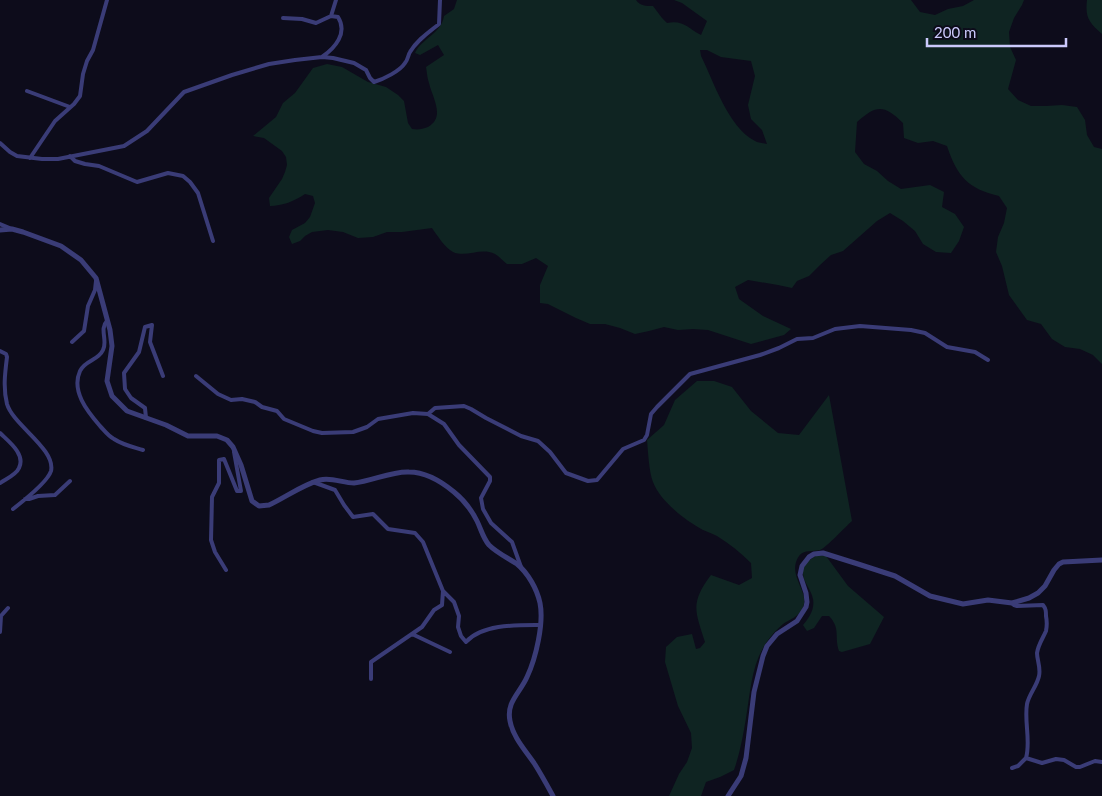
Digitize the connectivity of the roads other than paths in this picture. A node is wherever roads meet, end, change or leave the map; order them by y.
1 (106, 0) edge
2 (336, 0) edge
3 (440, 0) edge
4 (331, 16) junction
5 (283, 18) dead end
6 (322, 57) junction
7 (27, 90) dead end
8 (70, 107) junction
9 (0, 143) edge
10 (70, 156) junction
11 (30, 158) junction
12 (0, 224) edge
13 (12, 229) junction
14 (0, 230) edge
15 (212, 242) dead end
16 (96, 278) junction
17 (106, 321) junction
18 (72, 342) dead end
19 (0, 351) edge
20 (988, 360) dead end
21 (164, 376) dead end
22 (196, 376) dead end
23 (4, 380) junction
24 (0, 386) edge
25 (428, 414) junction
26 (146, 418) junction
27 (0, 434) edge
28 (233, 447) junction
29 (143, 450) dead end
30 (70, 481) dead end
31 (313, 482) junction
32 (0, 483) edge
33 (25, 499) junction
34 (13, 509) dead end
35 (1102, 560) edge
36 (522, 569) junction
37 (226, 570) dead end
38 (443, 591) junction
39 (1012, 602) junction
40 (8, 608) dead end
41 (1, 617) edge
42 (540, 625) junction
43 (0, 632) edge
44 (412, 634) junction
45 (450, 652) dead end
46 (371, 679) dead end
47 (1026, 758) junction
48 (1102, 762) edge
49 (1012, 768) dead end
50 (553, 796) edge
51 (728, 796) edge

1 - 8 street
2 - 4 street
3 - 6 street
4 - 5 street
4 - 6 street
6 - 10 street
7 - 8 street
8 - 11 street
9 - 11 street
10 - 11 street
10 - 15 street
12 - 13 street
13 - 14 street
13 - 16 street
16 - 17 street
16 - 18 street
17 - 26 street
17 - 29 street
19 - 23 street
20 - 25 street
21 - 26 street
22 - 25 street
23 - 24 street
23 - 33 street
25 - 36 street
26 - 28 street
27 - 32 street
28 - 31 street
28 - 37 street
30 - 33 street
31 - 36 street
31 - 38 street
33 - 34 street
35 - 39 street
36 - 42 street
38 - 42 street
38 - 44 street
39 - 47 street
39 - 51 street
40 - 41 street
41 - 43 street
42 - 50 street
44 - 45 street
44 - 46 street
47 - 48 street
47 - 49 street

